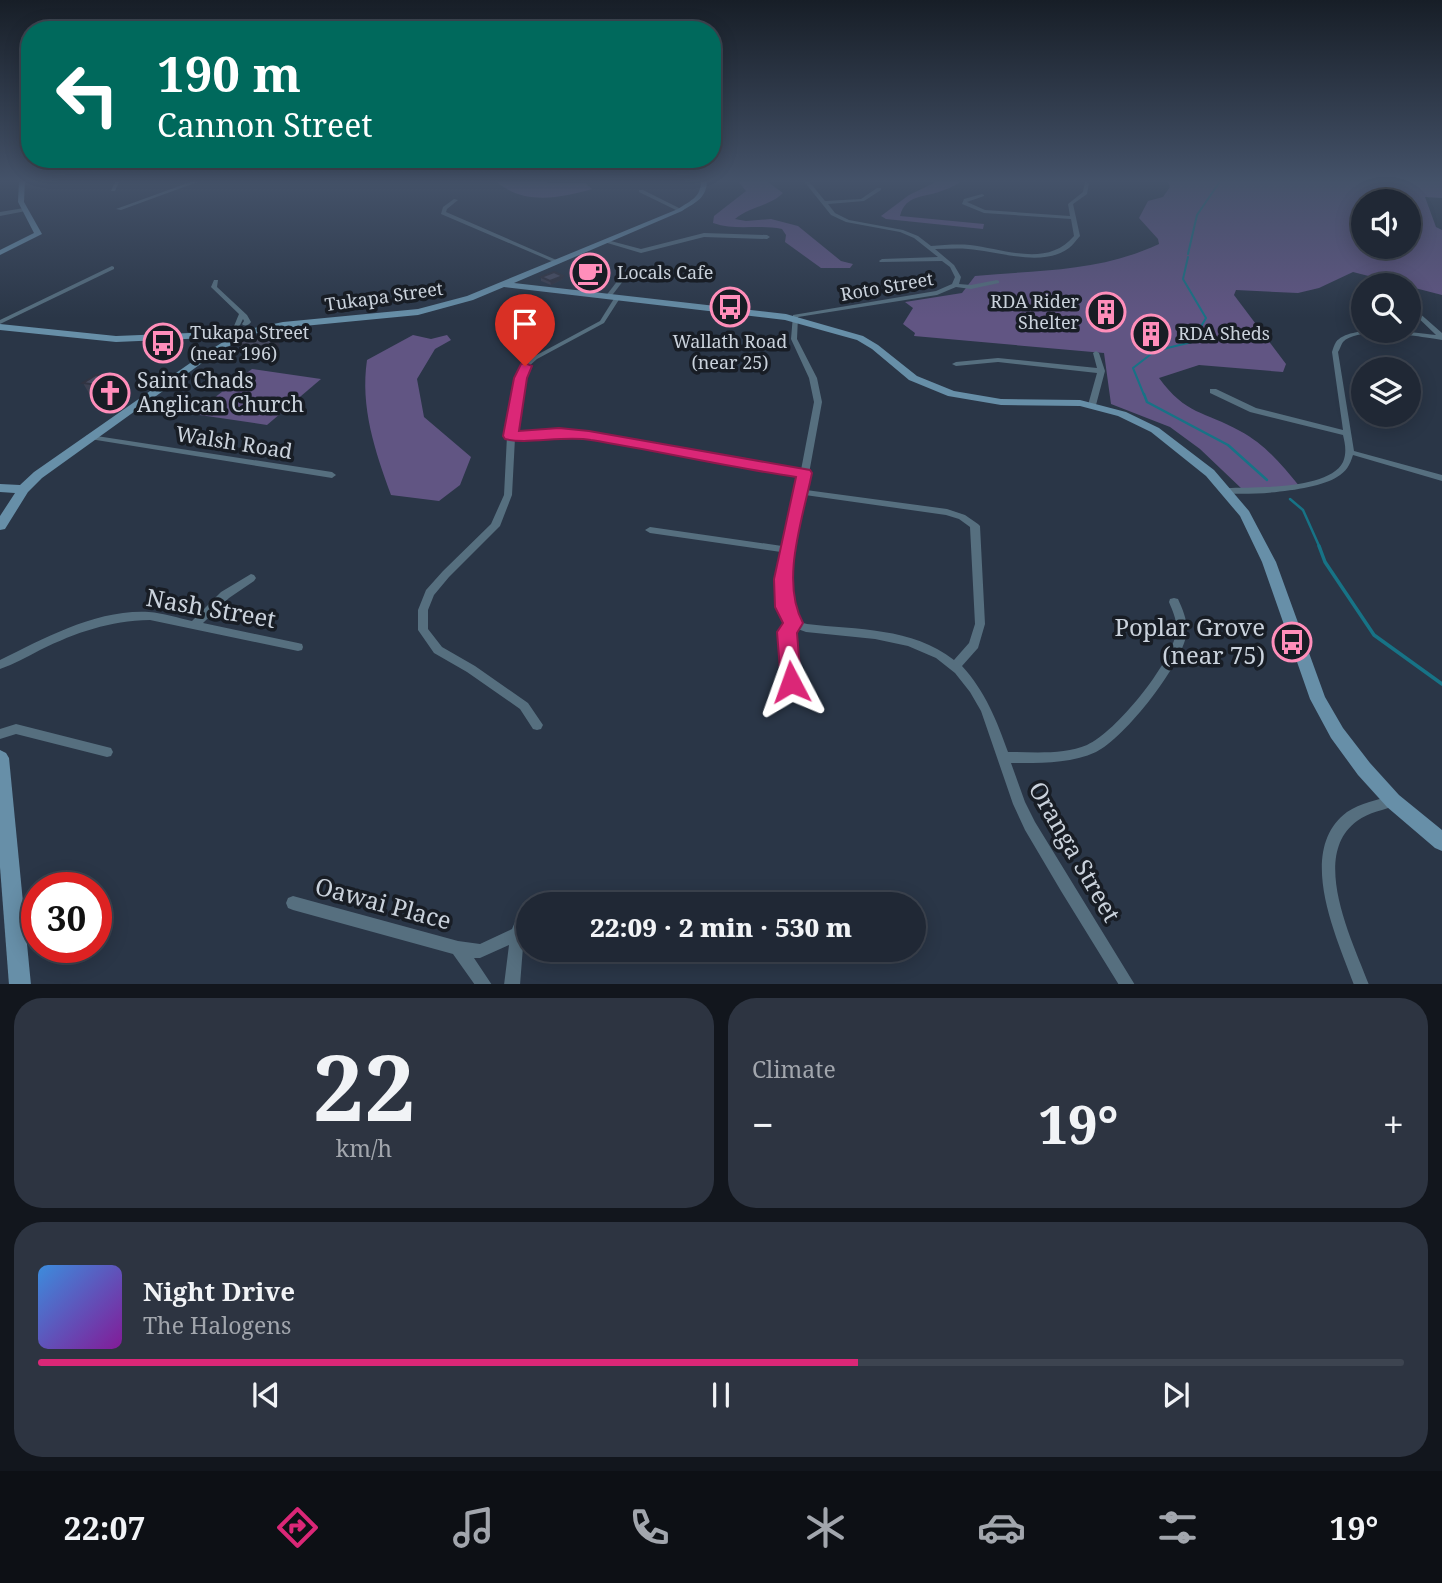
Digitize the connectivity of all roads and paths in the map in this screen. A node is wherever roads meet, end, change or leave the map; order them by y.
1 (33, 226) edge
2 (473, 226) edge
3 (643, 226) edge
4 (877, 226) edge
5 (1075, 226) edge
6 (767, 237) dead end
7 (607, 242) junction
8 (931, 248) junction
9 (0, 253) edge
10 (944, 259) junction
11 (882, 261) dead end
12 (558, 262) junction
13 (112, 268) dead end
14 (624, 276) dead end
15 (216, 281) dead end
16 (996, 282) dead end
17 (504, 284) junction
18 (955, 285) junction
19 (613, 298) junction
20 (1421, 317) edge
21 (795, 319) junction
22 (0, 324) edge
23 (241, 328) junction
24 (1442, 337) edge
25 (1096, 353) dead end
26 (956, 363) dead end
27 (1101, 372) junction
28 (1213, 391) dead end
29 (1092, 405) junction
30 (1347, 433) junction
31 (510, 436) junction
32 (90, 437) junction
33 (1350, 452) junction
34 (805, 473) junction
35 (332, 475) dead end
36 (1442, 478) edge
37 (0, 488) edge
38 (23, 489) junction
39 (1227, 491) junction
40 (801, 492) junction
41 (0, 526) edge
42 (650, 530) dead end
43 (787, 550) junction
44 (251, 578) dead end
45 (1174, 602) dead end
46 (793, 623) junction
47 (194, 625) junction
48 (298, 647) dead end
49 (0, 665) edge
50 (955, 666) junction
51 (791, 682) dead end
52 (537, 725) dead end
53 (0, 734) edge
54 (107, 752) dead end
55 (0, 758) edge
56 (1002, 758) junction
57 (1393, 801) junction
58 (1442, 842) edge
59 (4, 857) edge
60 (293, 903) dead end
61 (516, 935) edge
62 (516, 944) edge
63 (458, 948) junction
64 (20, 984) edge
65 (484, 984) edge
66 (512, 984) edge
67 (1127, 984) edge
68 (1362, 984) edge

1 - 9 street
2 - 12 street
3 - 7 street, Tukapa Street
4 - 8 street, Roto Street
5 - 8 street
6 - 7 street
7 - 12 street, Tukapa Street
8 - 10 street, Roto Street
10 - 11 street
10 - 18 street, Roto Street
12 - 17 street, Tukapa Street
13 - 22 street
14 - 19 street
15 - 23 street
16 - 18 street
17 - 19 street
17 - 23 street, Tukapa Street
18 - 21 street, Roto Street
19 - 21 street
19 - 31 street
20 - 24 street
21 - 29 street
21 - 34 street
22 - 23 street, Tukapa Street
23 - 32 street
24 - 30 street
25 - 27 street
26 - 27 street
27 - 29 street
28 - 30 street
29 - 39 street
30 - 33 street
31 - 34 street
31 - 52 street
32 - 35 street, Walsh Road
32 - 38 street
33 - 36 street
33 - 39 street
34 - 40 street
37 - 38 street
38 - 41 street
39 - 57 street
40 - 43 street
40 - 50 street
42 - 43 street
43 - 46 street
44 - 47 street
45 - 56 street
46 - 50 street, Oranga Street
46 - 51 street
47 - 48 street, Nash Street
47 - 49 street, Nash Street
50 - 56 street, Oranga Street
53 - 54 street
55 - 59 street
56 - 67 street, Oranga Street
57 - 58 street
57 - 68 street
59 - 64 street
60 - 63 street, Oawai Place
61 - 63 street
62 - 66 street
63 - 65 street, Oawai Place

